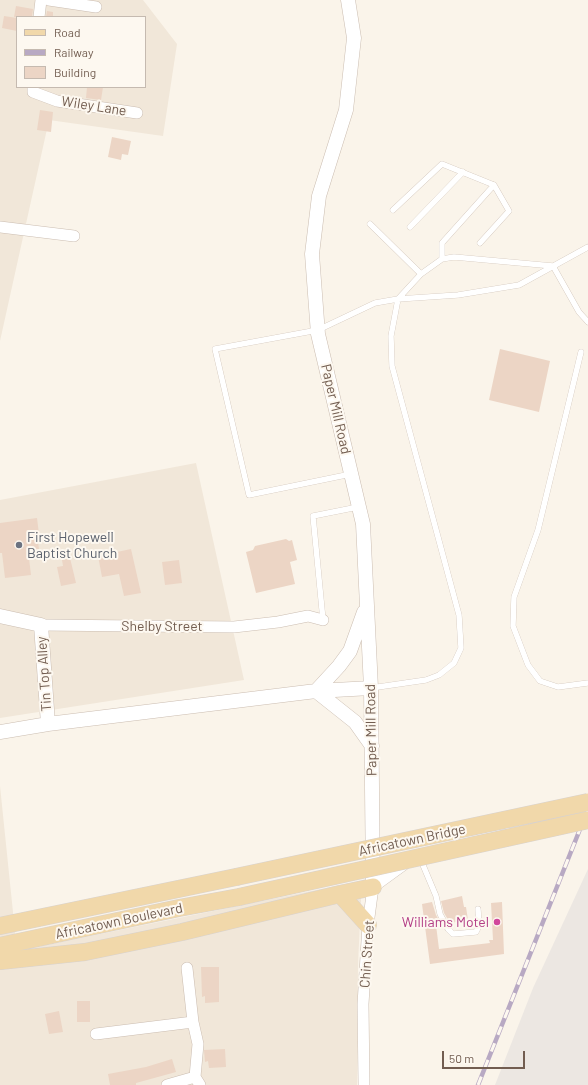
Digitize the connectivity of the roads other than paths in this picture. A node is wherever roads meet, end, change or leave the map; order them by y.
1 (41, 0) edge
2 (49, 0) edge
3 (348, 0) edge
4 (96, 7) dead end
5 (39, 16) edge
6 (34, 88) edge
7 (137, 113) dead end
8 (463, 172) junction
9 (494, 185) junction
10 (393, 210) dead end
11 (370, 224) dead end
12 (0, 227) edge
13 (410, 227) dead end
14 (74, 236) dead end
15 (480, 243) dead end
16 (588, 247) edge
17 (442, 259) junction
18 (554, 266) junction
19 (421, 274) junction
20 (398, 299) junction
21 (588, 322) edge
22 (318, 330) junction
23 (581, 352) dead end
24 (351, 474) junction
25 (359, 506) junction
26 (367, 606) junction
27 (0, 616) edge
28 (323, 620) joint
29 (41, 625) junction
30 (588, 683) edge
31 (371, 688) junction
32 (316, 691) junction
33 (48, 724) junction
34 (0, 732) edge
35 (372, 746) junction
36 (588, 802) edge
37 (588, 815) edge
38 (588, 820) edge
39 (373, 824) joint
40 (419, 854) junction
41 (236, 877) joint
42 (373, 887) junction
43 (340, 894) junction
44 (239, 897) joint
45 (478, 909) dead end
46 (368, 925) junction
47 (0, 926) edge
48 (0, 946) edge
49 (0, 962) edge
50 (187, 968) dead end
51 (193, 1022) junction
52 (96, 1034) dead end
53 (198, 1081) edge
54 (167, 1085) edge
55 (364, 1085) edge

1 - 5 street
2 - 4 street
3 - 22 street, Paper Mill Road
6 - 7 street, Wiley Lane
8 - 9 lane
8 - 10 lane
8 - 13 lane
9 - 15 lane
9 - 17 lane
11 - 19 lane
12 - 14 street
16 - 18 lane
17 - 18 lane
17 - 19 lane
18 - 20 lane
18 - 21 lane
19 - 20 lane
20 - 22 lane
20 - 31 lane
22 - 24 street, Paper Mill Road
22 - 24 lane
23 - 30 lane
24 - 25 street, Paper Mill Road
25 - 26 street, Paper Mill Road
25 - 28 lane
26 - 31 street, Paper Mill Road
26 - 32 street
27 - 29 street, Shelby Street
28 - 29 street, Shelby Street
29 - 33 street, Tin Top Alley
31 - 32 street
31 - 35 street, Paper Mill Road
32 - 33 street
32 - 35 street
33 - 34 street
35 - 39 street, Paper Mill Road
36 - 41 main road, Africatown Bridge, bridge
37 - 40 street
38 - 44 main road, Africatown Bridge, bridge
39 - 42 street, Chin Street
40 - 42 street
40 - 45 lane
41 - 47 main road, Africatown Boulevard
42 - 43 main road
42 - 46 street, Chin Street
43 - 46 main road
43 - 49 main road
44 - 48 main road, Africatown Boulevard
46 - 55 street, Chin Street
50 - 51 street
51 - 52 street
51 - 53 street
53 - 54 street

